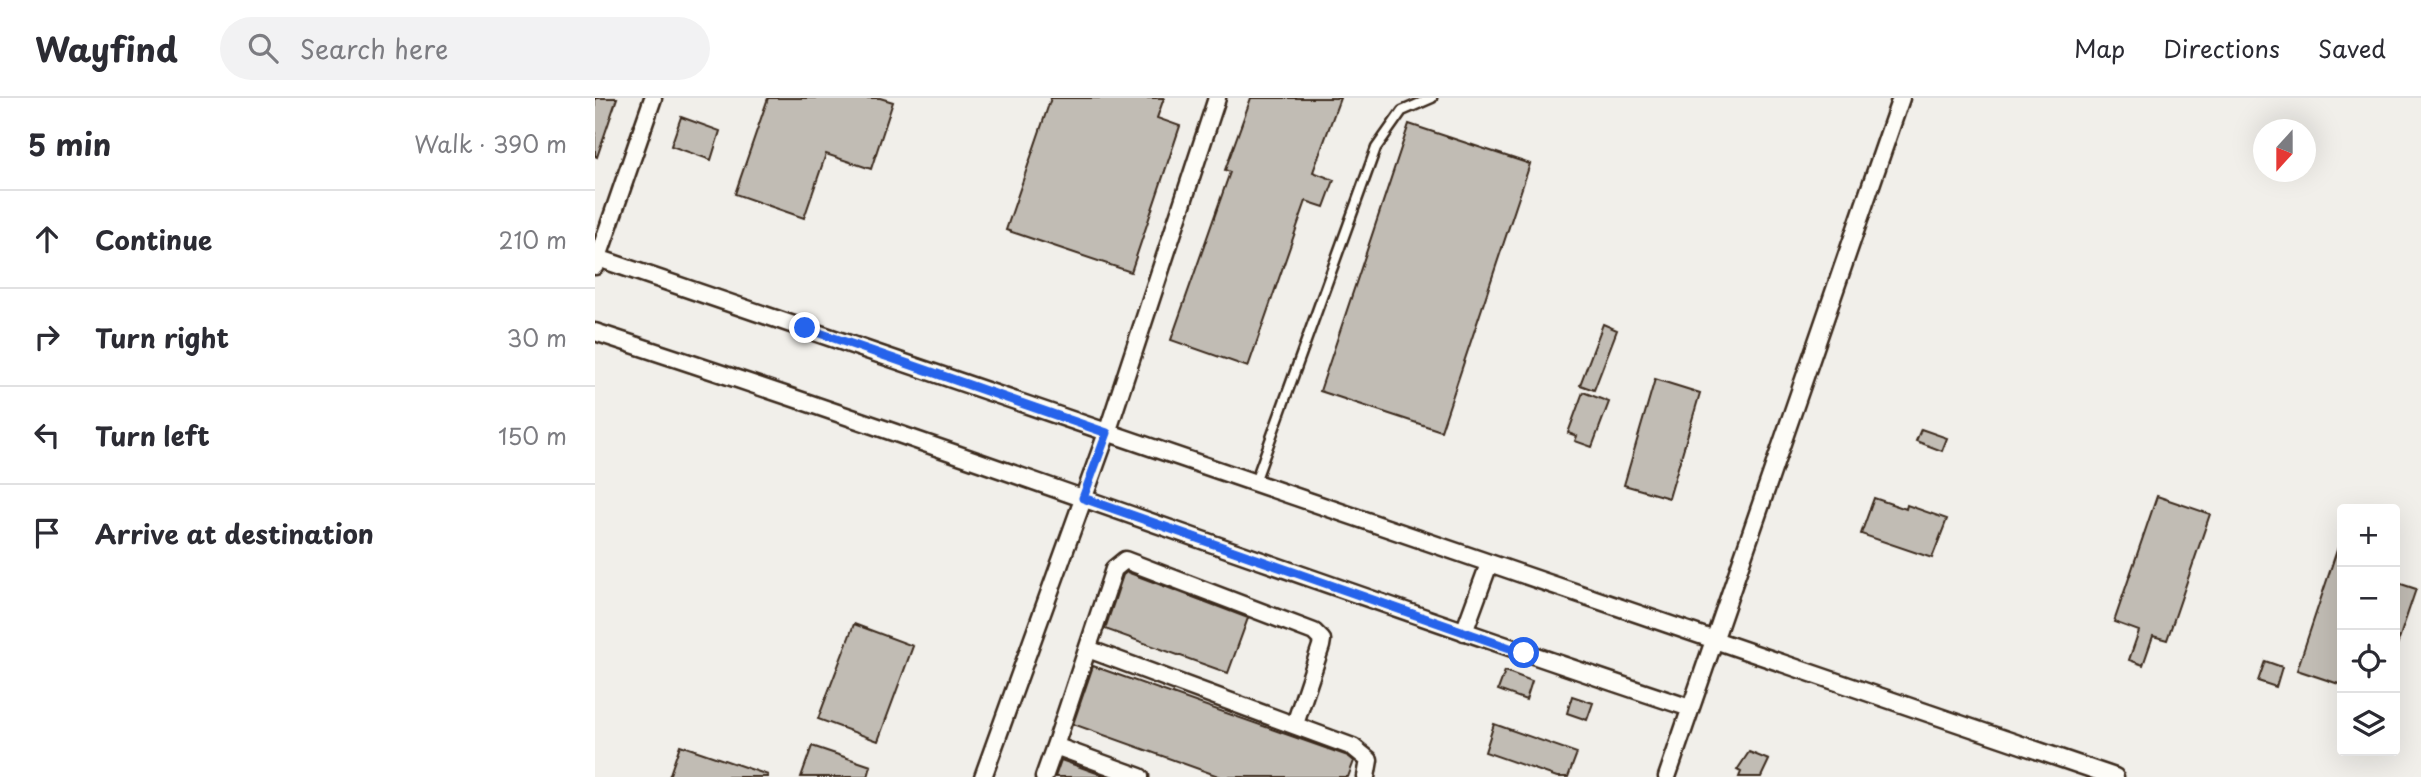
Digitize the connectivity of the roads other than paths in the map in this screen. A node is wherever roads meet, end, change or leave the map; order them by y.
1 (653, 98) edge
2 (1217, 98) edge
3 (1432, 98) edge
4 (1901, 98) edge
5 (596, 260) edge
6 (595, 332) edge
7 (1107, 433) junction
8 (1255, 482) junction
9 (1083, 498) junction
10 (1489, 564) junction
11 (1464, 632) junction
12 (1714, 641) junction
13 (1088, 649) junction
14 (1690, 708) junction
15 (1295, 724) junction
16 (1055, 746) junction
17 (983, 777) edge
18 (1044, 777) edge
19 (1140, 777) edge
20 (1366, 777) edge
21 (1667, 777) edge
22 (2115, 777) edge

1 - 5 street
2 - 7 street
3 - 8 lane
4 - 12 street
5 - 7 street
6 - 9 street
7 - 8 street
7 - 9 street
8 - 10 street
9 - 11 street
9 - 17 street
10 - 11 street
10 - 12 street
11 - 14 street
12 - 14 street
12 - 22 street
13 - 15 street
13 - 15 street
13 - 16 street
14 - 21 street
15 - 20 street
16 - 18 street
16 - 19 street

